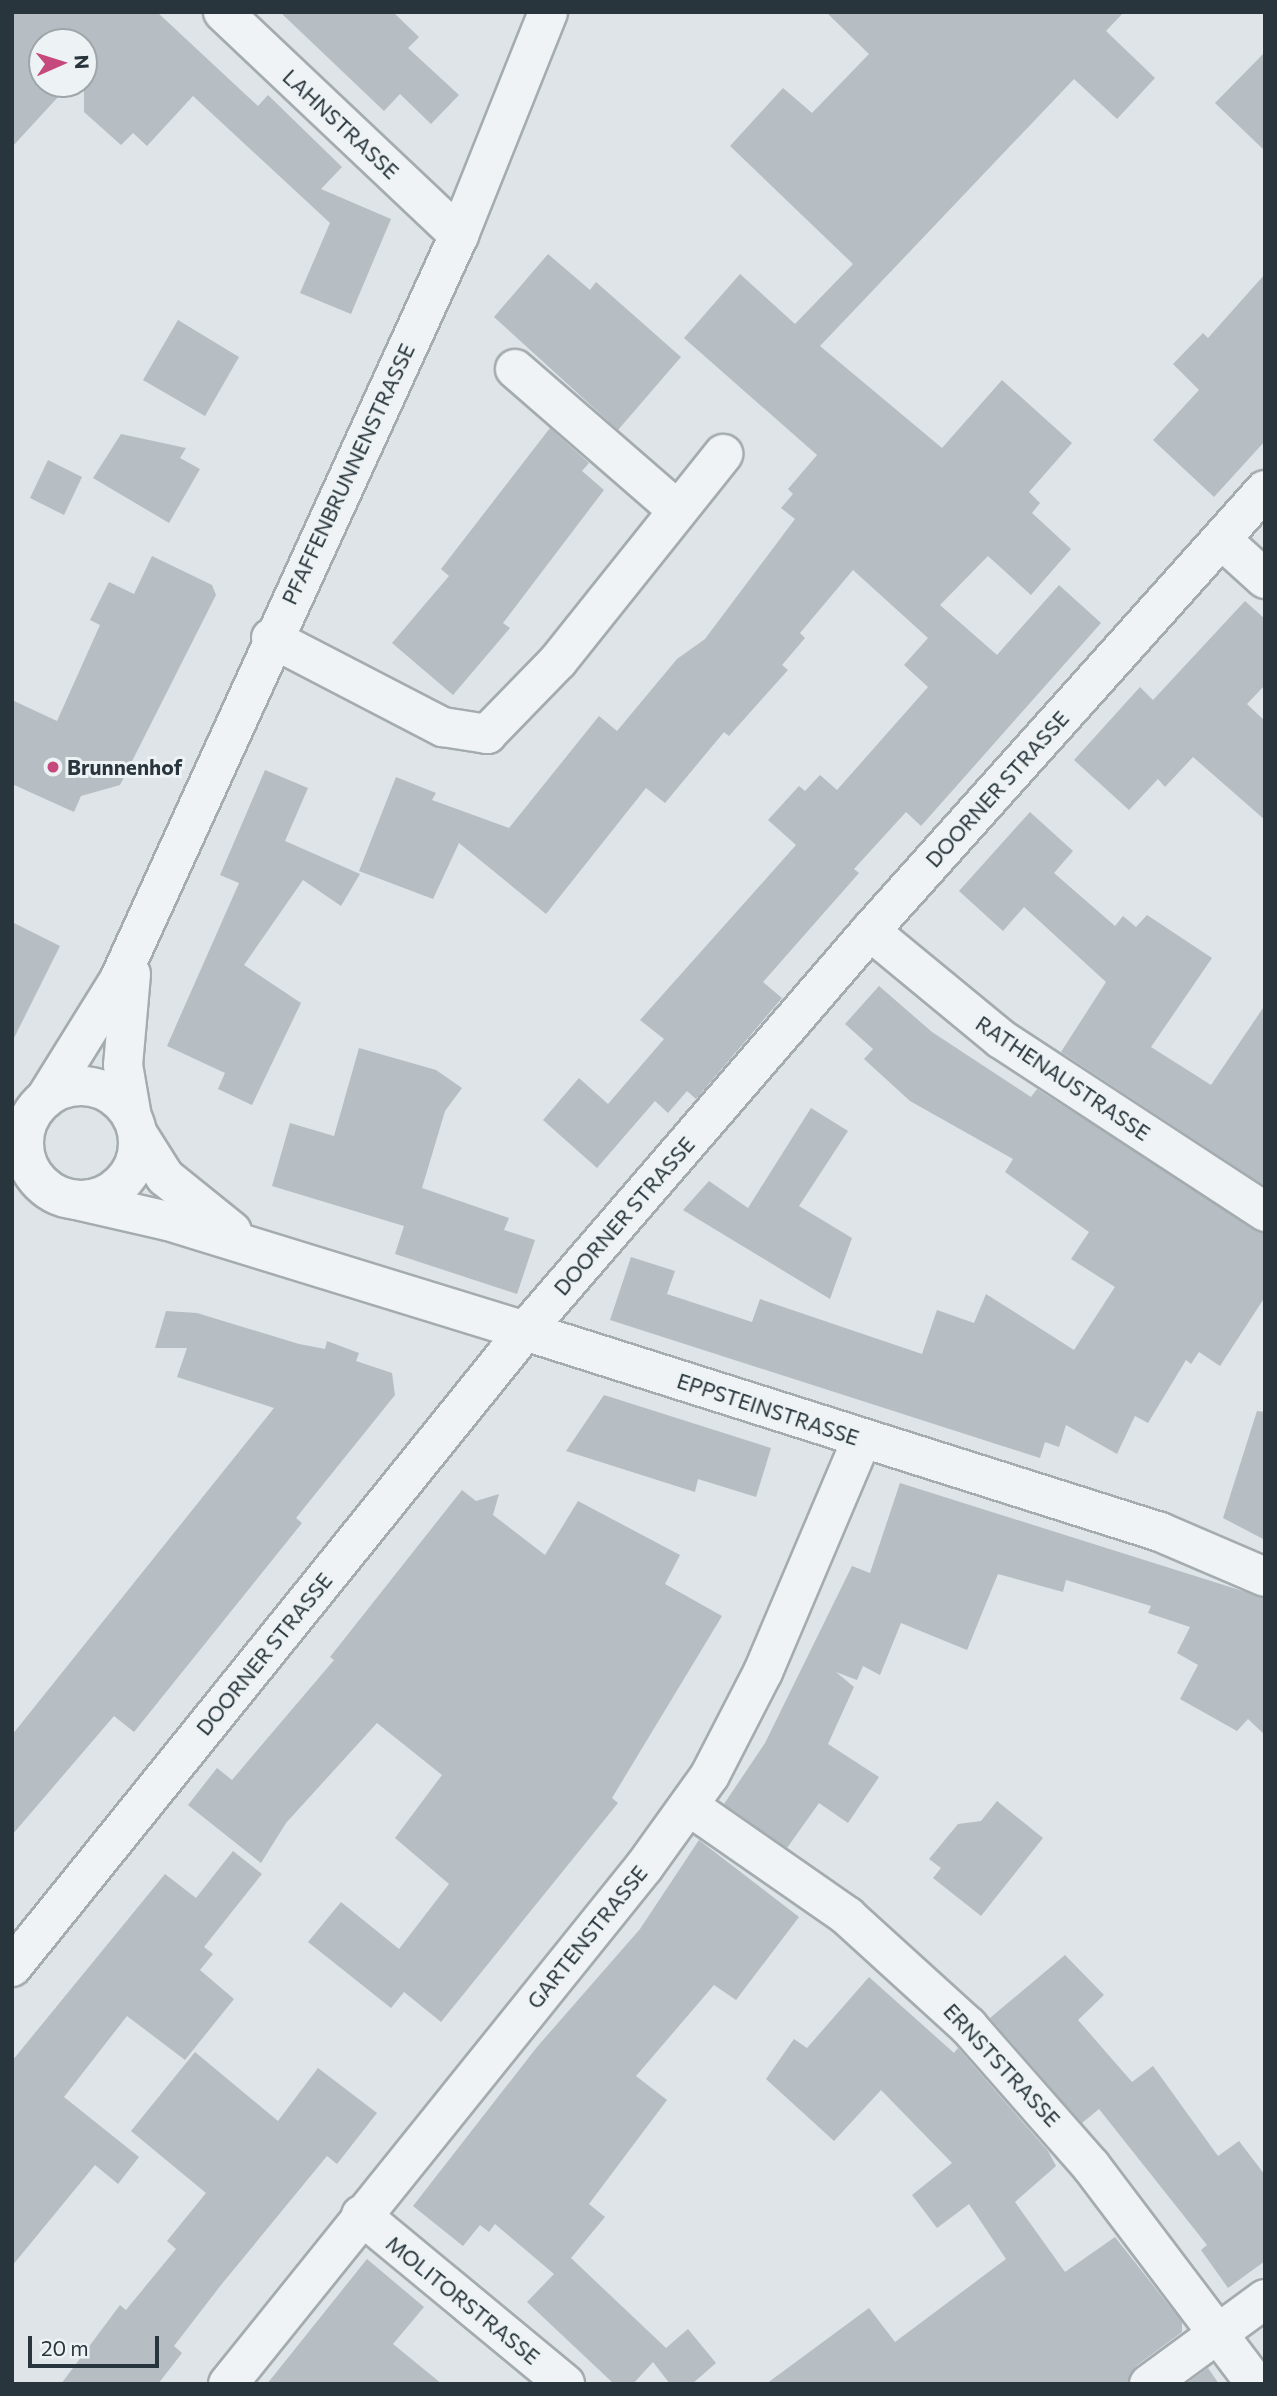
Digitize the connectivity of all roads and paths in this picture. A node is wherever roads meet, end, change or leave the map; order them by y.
1 (223, 12) edge
2 (548, 12) edge
3 (459, 235) junction
4 (515, 369) dead end
5 (723, 454) dead end
6 (1265, 490) edge
7 (676, 509) junction
8 (1222, 540) junction
9 (1265, 579) edge
10 (271, 638) junction
11 (870, 931) junction
12 (140, 933) junction
13 (30, 1114) edge
14 (135, 1125) junction
15 (12, 1188) edge
16 (68, 1199) junction
17 (1265, 1212) edge
18 (266, 1252) junction
19 (525, 1331) junction
20 (862, 1439) junction
21 (1265, 1577) edge
22 (689, 1806) junction
23 (12, 1966) edge
24 (361, 2215) junction
25 (1265, 2299) edge
26 (1219, 2333) junction
27 (228, 2384) edge
28 (565, 2384) edge
29 (1149, 2384) edge
30 (1256, 2384) edge

1 - 3 street, LAHNSTRASSE
2 - 3 street, PFAFFENBRUNNENSTRASSE
3 - 10 street, PFAFFENBRUNNENSTRASSE
4 - 7 street
5 - 7 street
6 - 8 street, DOORNER STRASSE
7 - 10 street
8 - 9 street
8 - 11 street, DOORNER STRASSE
10 - 12 street, PFAFFENBRUNNENSTRASSE
11 - 17 street, RATHENAUSTRASSE
11 - 19 street, DOORNER STRASSE
12 - 13 street, PFAFFENBRUNNENSTRASSE
12 - 14 street, PFAFFENBRUNNENSTRASSE
13 - 14 street
13 - 16 street
14 - 16 street
14 - 18 street, EPPSTEINSTRASSE
15 - 16 street, EPPSTEINSTRASSE
16 - 18 street, EPPSTEINSTRASSE
18 - 19 street, EPPSTEINSTRASSE
19 - 20 street, EPPSTEINSTRASSE
19 - 23 street, DOORNER STRASSE
20 - 21 street, EPPSTEINSTRASSE
20 - 22 street, GARTENSTRASSE
22 - 24 street, GARTENSTRASSE
22 - 26 street, ERNSTSTRASSE
24 - 27 street, GARTENSTRASSE
24 - 28 street, MOLITORSTRASSE
25 - 26 street
26 - 29 street
26 - 30 street, ERNSTSTRASSE

